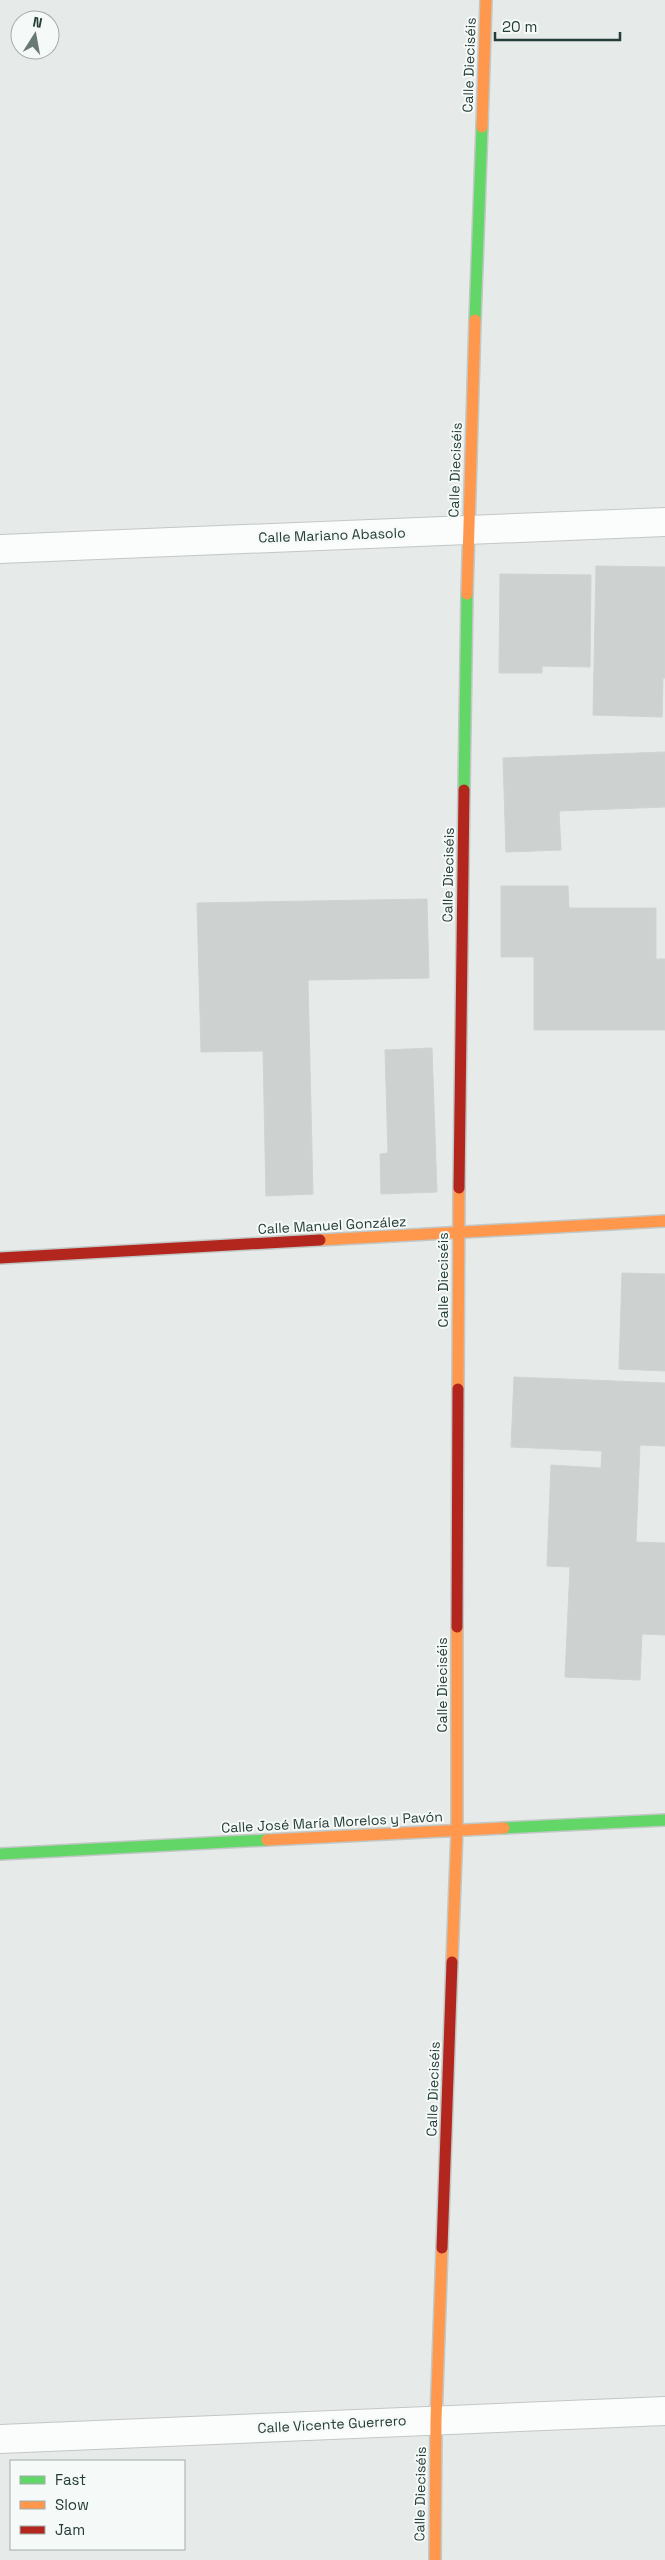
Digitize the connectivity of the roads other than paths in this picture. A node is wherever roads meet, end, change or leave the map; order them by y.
1 (486, 0) edge
2 (665, 522) edge
3 (468, 530) junction
4 (0, 549) edge
5 (665, 1221) edge
6 (458, 1233) junction
7 (0, 1258) edge
8 (665, 1820) edge
9 (457, 1830) junction
10 (0, 1854) edge
11 (665, 2411) edge
12 (436, 2420) junction
13 (0, 2439) edge
14 (435, 2560) edge

1 - 3 street, Calle Dieciséis
2 - 3 street, Calle Mariano Abasolo
3 - 4 street, Calle Mariano Abasolo
3 - 6 street, Calle Dieciséis
5 - 6 street, Calle Manuel González
6 - 7 street, Calle Manuel González
6 - 9 street, Calle Dieciséis
8 - 9 street, Calle José María Morelos y Pavón
9 - 10 street, Calle José María Morelos y Pavón
9 - 12 street, Calle Dieciséis
11 - 12 street, Calle Vicente Guerrero
12 - 13 street, Calle Vicente Guerrero
12 - 14 street, Calle Dieciséis

